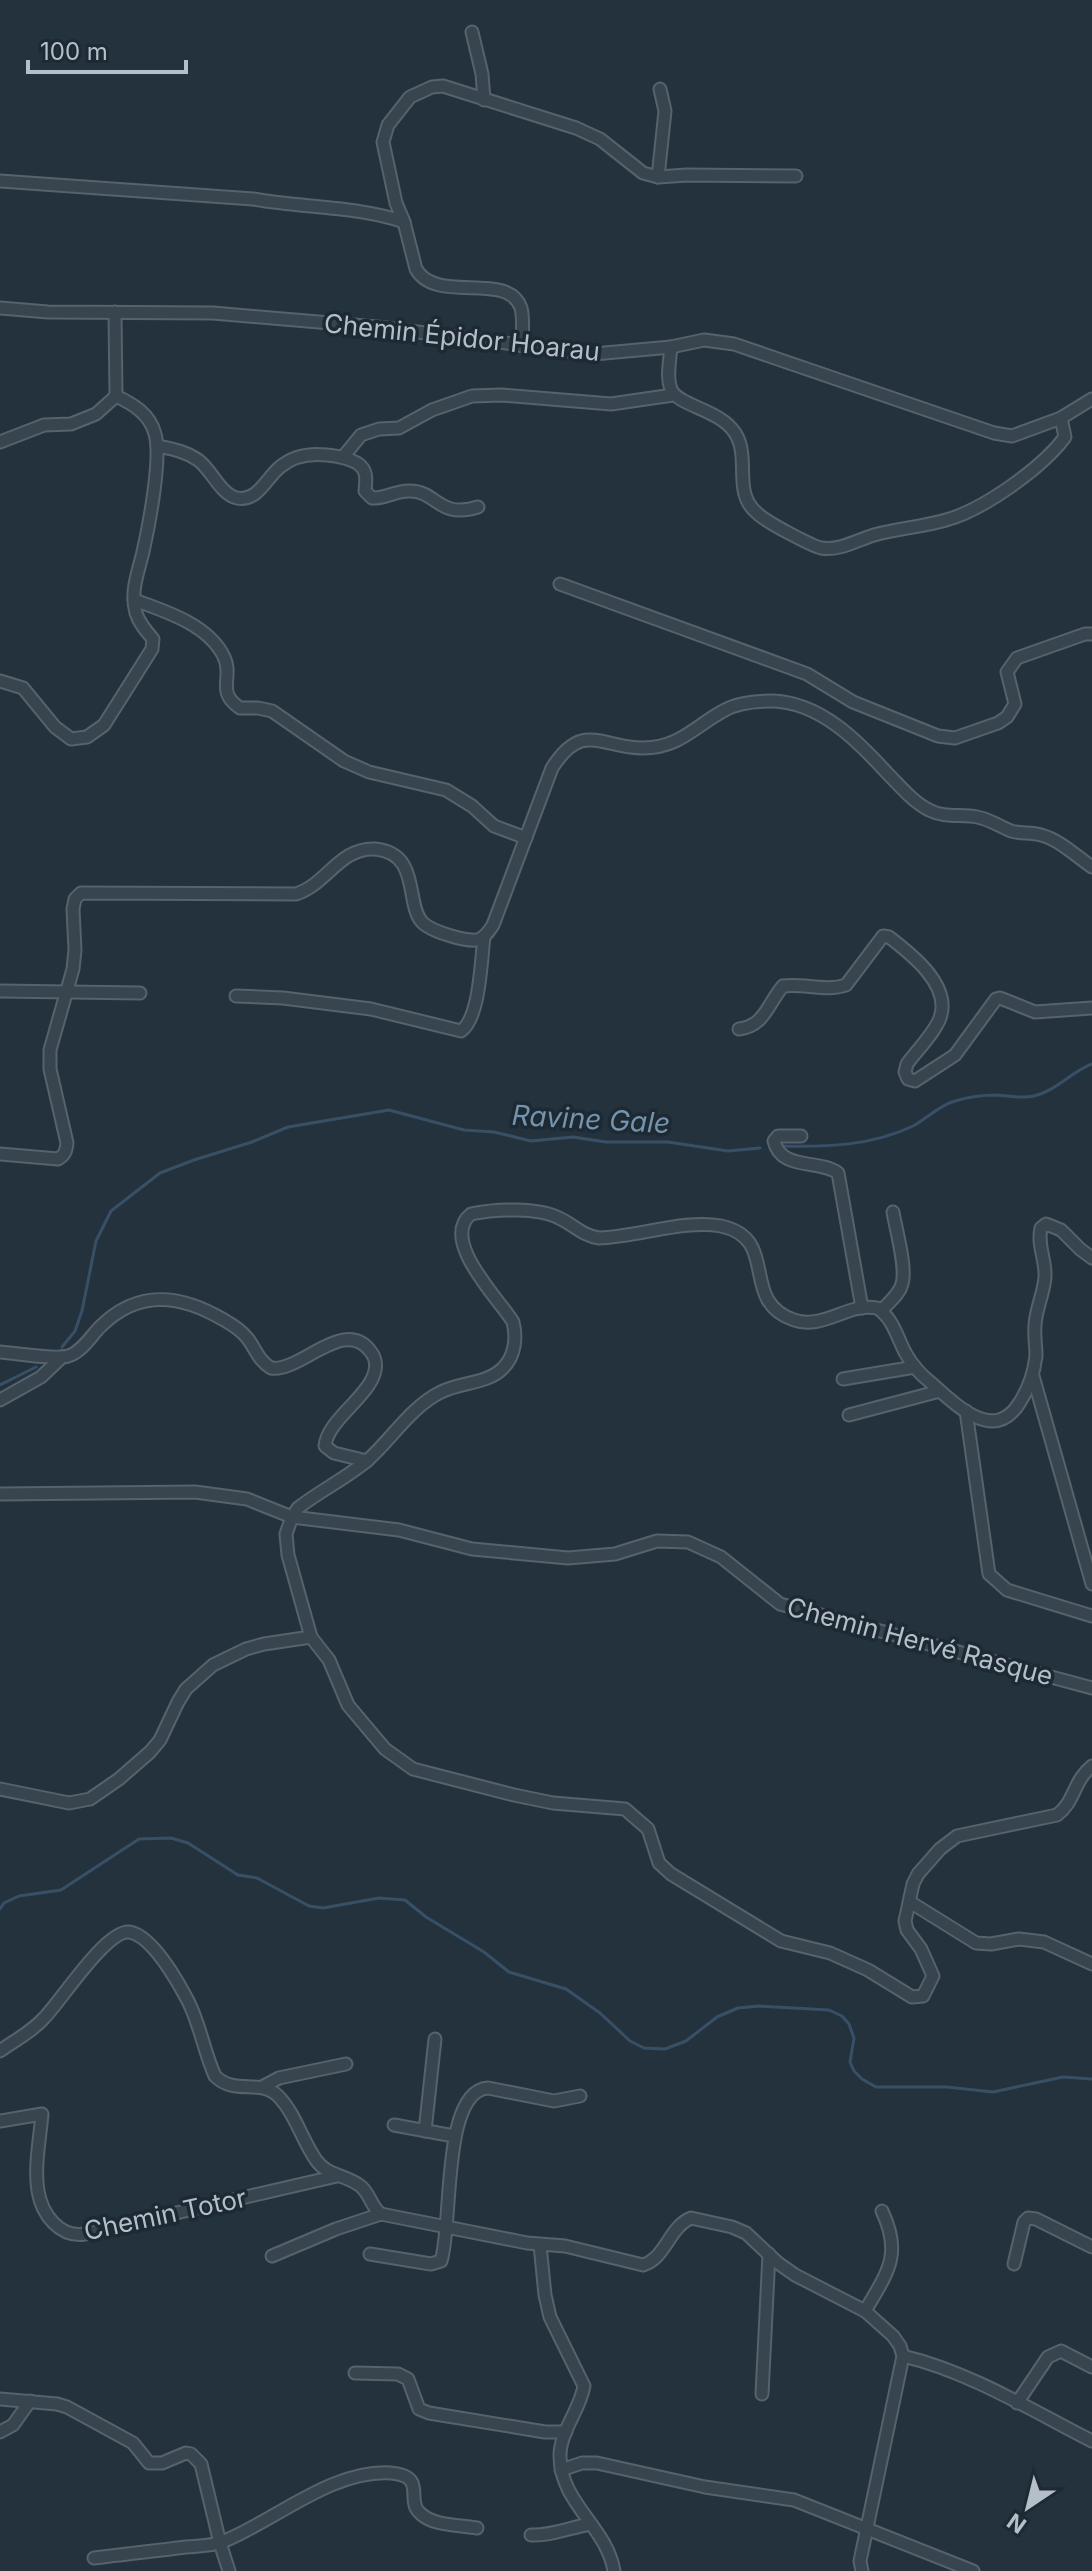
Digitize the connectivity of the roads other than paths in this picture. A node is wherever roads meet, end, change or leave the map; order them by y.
1 (472, 32) dead end
2 (660, 89) dead end
3 (484, 100) junction
4 (796, 176) dead end
5 (658, 177) junction
6 (0, 181) edge
7 (404, 222) junction
8 (0, 308) edge
9 (115, 312) junction
10 (522, 346) junction
11 (671, 347) junction
12 (673, 395) junction
13 (116, 396) junction
14 (1092, 399) edge
15 (1061, 418) junction
16 (0, 442) edge
17 (157, 446) junction
18 (343, 457) junction
19 (478, 507) dead end
20 (560, 584) dead end
21 (134, 600) junction
22 (1092, 634) edge
23 (0, 681) edge
24 (526, 838) junction
25 (1092, 867) edge
26 (484, 937) junction
27 (0, 991) edge
28 (64, 993) junction
29 (140, 993) dead end
30 (236, 996) dead end
31 (1092, 1008) edge
32 (739, 1029) dead end
33 (801, 1136) dead end
34 (0, 1154) edge
35 (893, 1212) dead end
36 (1092, 1258) edge
37 (862, 1308) junction
38 (882, 1310) junction
39 (0, 1352) edge
40 (62, 1357) junction
41 (915, 1367) junction
42 (1033, 1375) junction
43 (843, 1379) dead end
44 (940, 1391) junction
45 (0, 1400) edge
46 (966, 1411) junction
47 (849, 1415) dead end
48 (367, 1461) junction
49 (0, 1494) edge
50 (292, 1517) junction
51 (1092, 1584) edge
52 (1092, 1616) edge
53 (311, 1637) junction
54 (1092, 1688) edge
55 (1092, 1766) edge
56 (0, 1789) edge
57 (910, 1902) junction
58 (1092, 1964) edge
59 (435, 2039) dead end
60 (0, 2051) edge
61 (346, 2064) dead end
62 (262, 2087) junction
63 (580, 2096) dead end
64 (0, 2121) edge
65 (394, 2125) dead end
66 (425, 2131) junction
67 (454, 2136) junction
68 (337, 2176) junction
69 (882, 2211) dead end
70 (381, 2214) junction
71 (447, 2228) junction
72 (540, 2245) junction
73 (1092, 2247) edge
74 (370, 2254) dead end
75 (769, 2254) junction
76 (272, 2256) dead end
77 (1014, 2264) dead end
78 (865, 2311) junction
79 (903, 2356) junction
80 (1092, 2367) edge
81 (355, 2373) dead end
82 (762, 2394) dead end
83 (0, 2399) edge
84 (30, 2401) junction
85 (1017, 2403) junction
86 (0, 2432) edge
87 (566, 2432) junction
88 (1092, 2441) edge
89 (561, 2470) junction
90 (591, 2524) junction
91 (477, 2528) dead end
92 (868, 2530) junction
93 (531, 2535) dead end
94 (220, 2543) junction
95 (94, 2558) dead end
96 (229, 2571) edge
97 (614, 2571) edge
98 (862, 2571) edge
99 (973, 2571) edge

1 - 3 street
2 - 5 street
3 - 5 street
3 - 7 street
4 - 5 street
6 - 7 street
7 - 10 street
8 - 9 street, Chemin Épidor Hoarau
9 - 10 street, Chemin Épidor Hoarau
9 - 13 street
10 - 11 street, Chemin Épidor Hoarau
11 - 12 street
11 - 15 street, Chemin Épidor Hoarau
12 - 15 street
12 - 18 street
13 - 16 street
13 - 17 street
14 - 15 street, Chemin Épidor Hoarau
17 - 18 street
17 - 21 street
18 - 19 street
20 - 22 street
21 - 23 street
21 - 24 street
24 - 25 street
24 - 26 street
26 - 28 street
26 - 30 street
27 - 28 street
28 - 29 street
28 - 34 street
31 - 32 street
33 - 37 street
35 - 38 street
36 - 42 street
37 - 38 street
37 - 48 street
38 - 41 street
39 - 40 street
40 - 45 street
40 - 48 street
41 - 43 street
41 - 44 street
42 - 46 street
42 - 51 street
44 - 46 street
44 - 47 street
46 - 52 street
48 - 50 street
49 - 50 street, Chemin Hervé Rasque
50 - 53 street
50 - 54 street, Chemin Hervé Rasque
53 - 56 street
53 - 57 street
55 - 57 street
57 - 58 street
59 - 66 street
60 - 62 street
61 - 62 street
62 - 68 street
63 - 67 street
64 - 68 street, Chemin Totor
65 - 66 street
66 - 67 street
67 - 71 street
68 - 70 street
69 - 78 street
70 - 71 street
70 - 76 street
71 - 72 street
71 - 74 street
72 - 75 street
72 - 87 street
73 - 77 street
75 - 78 street
75 - 82 street
78 - 79 street
79 - 85 street
79 - 92 street
80 - 85 street
81 - 87 street
83 - 84 street
84 - 86 street
84 - 94 street
85 - 88 street
87 - 89 street
89 - 90 street
89 - 92 street
90 - 93 street
90 - 97 street
91 - 94 street
92 - 98 street
92 - 99 street
94 - 95 street
94 - 96 street

